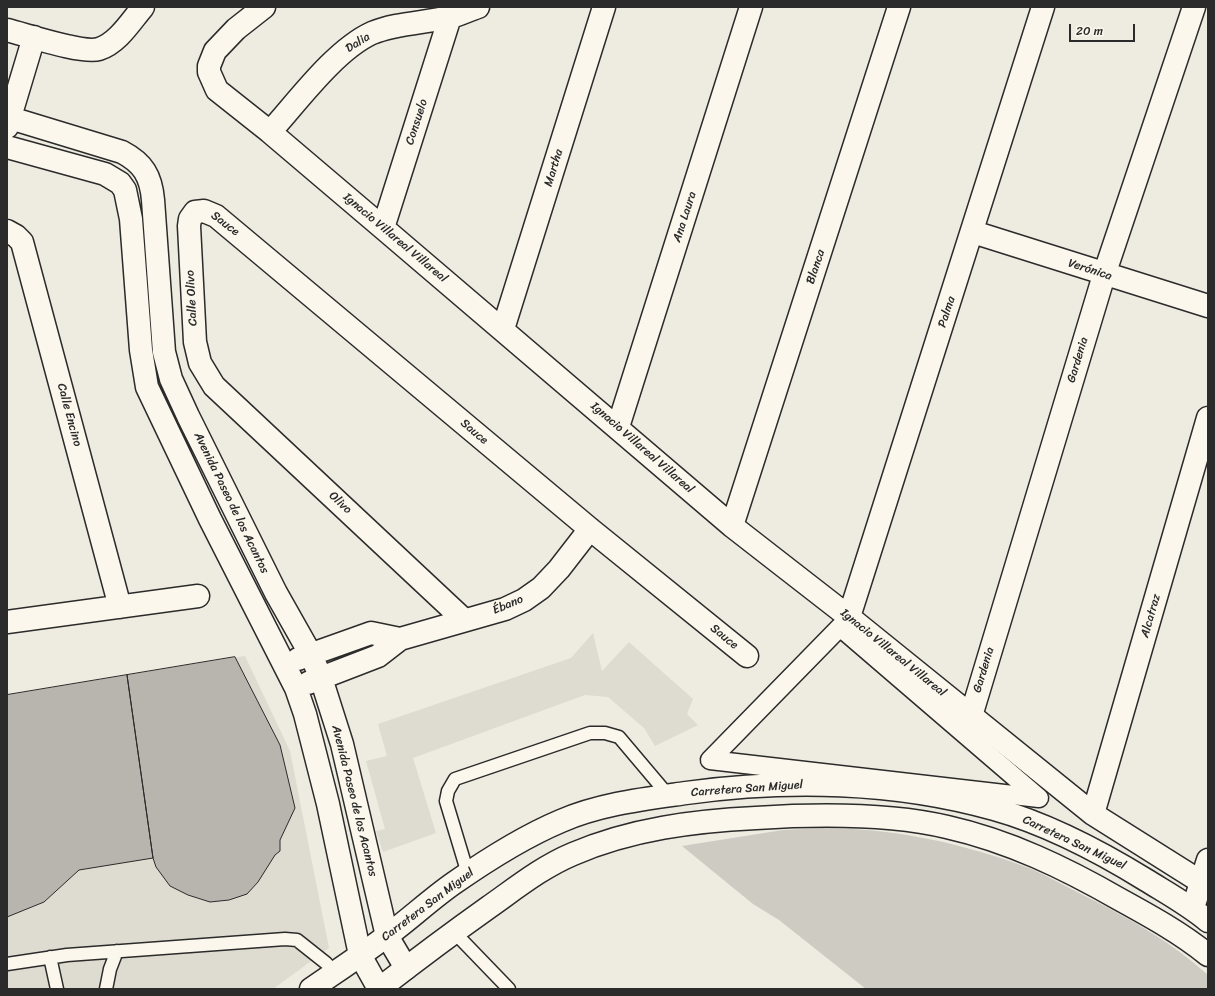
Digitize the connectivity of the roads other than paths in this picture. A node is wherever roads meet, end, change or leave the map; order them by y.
1 (143, 7) edge
2 (264, 7) edge
3 (478, 7) edge
4 (604, 7) edge
5 (752, 7) edge
6 (899, 7) edge
7 (1043, 7) edge
8 (1194, 7) edge
9 (450, 17) junction
10 (7, 30) edge
11 (34, 37) junction
12 (8, 120) edge
13 (270, 132) junction
14 (7, 147) edge
15 (199, 211) joint
16 (383, 228) junction
17 (7, 231) edge
18 (973, 232) junction
19 (1104, 275) junction
20 (1208, 306) edge
21 (503, 329) junction
22 (214, 386) joint
23 (1208, 418) edge
24 (618, 427) junction
25 (732, 526) junction
26 (590, 529) junction
27 (198, 596) dead end
28 (120, 606) junction
29 (849, 617) junction
30 (464, 620) junction
31 (7, 622) edge
32 (400, 639) junction
33 (310, 655) junction
34 (747, 656) dead end
35 (285, 663) junction
36 (321, 678) junction
37 (296, 688) junction
38 (971, 716) junction
39 (710, 760) joint
40 (668, 795) junction
41 (355, 798) junction
42 (328, 804) junction
43 (1093, 814) junction
44 (1208, 860) edge
45 (468, 874) junction
46 (1201, 882) junction
47 (1200, 914) edge
48 (454, 932) junction
49 (387, 936) junction
50 (117, 951) junction
51 (360, 955) junction
52 (1208, 955) edge
53 (50, 957) junction
54 (7, 964) edge
55 (406, 968) junction
56 (335, 972) junction
57 (57, 989) edge
58 (106, 989) edge
59 (311, 989) edge
60 (379, 989) edge
61 (509, 989) edge

1 - 11 street
2 - 13 street, Ignacio Villareal Villareal
3 - 9 street, Dalia
4 - 21 street, Martha
5 - 24 street, Ana Laura
6 - 25 street, Blanca
7 - 18 street, Palma
8 - 19 street, Gardenia
9 - 13 street, Dalia
9 - 16 street, Consuelo
10 - 11 street
11 - 12 street
12 - 33 street, Avenida Paseo de los Acantos
13 - 16 street, Ignacio Villareal Villareal
14 - 35 street, Avenida Paseo de los Acantos
15 - 22 street, Calle Olivo
15 - 26 street, Sauce
16 - 21 street, Ignacio Villareal Villareal
17 - 28 street, Calle Encino
18 - 19 street, Verónica
18 - 29 street, Palma
19 - 20 street, Verónica
19 - 38 street, Gardenia
21 - 24 street, Ignacio Villareal Villareal
22 - 30 street, Olivo
23 - 43 street, Alcatraz
24 - 25 street, Ignacio Villareal Villareal
25 - 29 street, Ignacio Villareal Villareal
26 - 30 street, Ébano
26 - 34 street, Sauce
27 - 28 street
28 - 31 street
29 - 38 street, Ignacio Villareal Villareal
30 - 32 street, Ébano
32 - 33 street, Ébano
32 - 36 street, Ébano
33 - 35 street, Ébano
33 - 36 street, Avenida Paseo de los Acantos
35 - 37 street, Avenida Paseo de los Acantos
36 - 37 street, Ébano
36 - 41 street, Avenida Paseo de los Acantos
37 - 42 street, Avenida Paseo de los Acantos
38 - 43 street, Ignacio Villareal Villareal
39 - 39 street
40 - 45 street, Carretera San Miguel
40 - 45 lane
40 - 47 street, Carretera San Miguel
41 - 42 street
41 - 49 street, Avenida Paseo de los Acantos
42 - 51 street, Avenida Paseo de los Acantos
43 - 46 street, Ignacio Villareal Villareal
44 - 46 street
45 - 49 street, Carretera San Miguel
46 - 47 street
48 - 52 street
48 - 55 street
48 - 61 lane
49 - 51 street, Carretera San Miguel
49 - 55 street, Avenida Paseo de los Acantos
50 - 53 lane
50 - 56 lane
50 - 58 lane
51 - 56 street, Carretera San Miguel
51 - 60 street, Avenida Paseo de los Acantos
53 - 54 lane
53 - 57 lane
55 - 60 street
56 - 59 street, Carretera San Miguel

